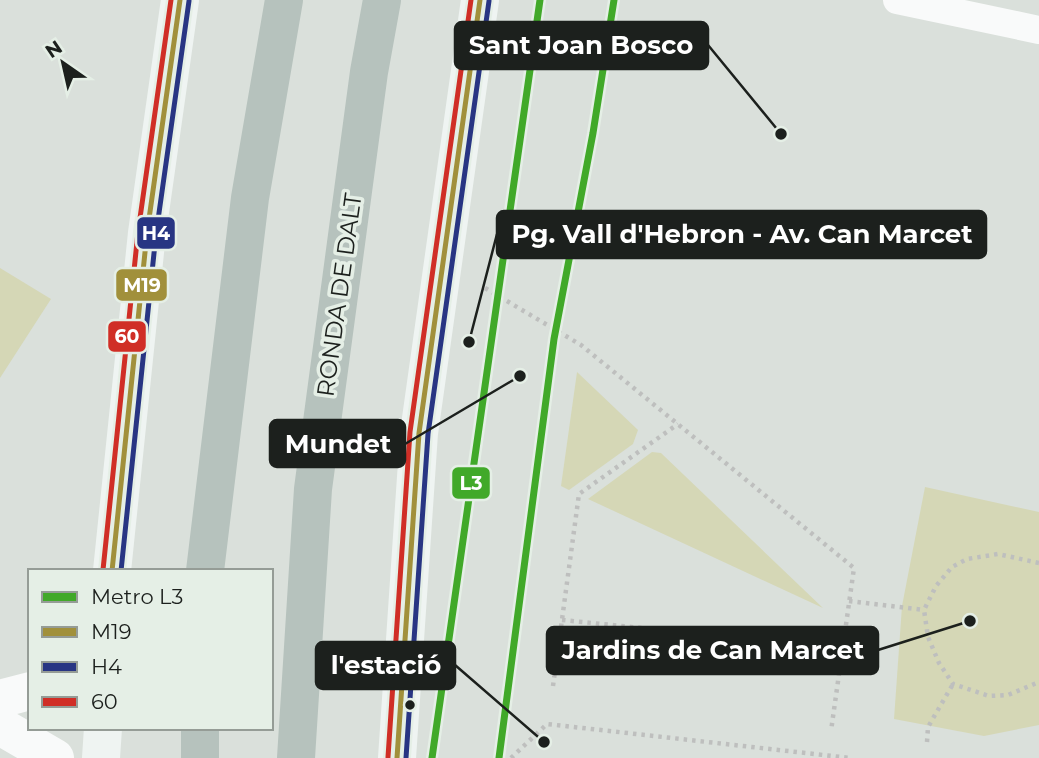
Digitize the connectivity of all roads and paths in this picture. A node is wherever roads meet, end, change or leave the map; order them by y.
1 (180, 0) edge
2 (284, 0) edge
3 (382, 0) edge
4 (480, 0) edge
5 (897, 0) edge
6 (1039, 30) edge
7 (476, 283) dead end
8 (678, 424) junction
9 (1039, 562) edge
10 (112, 569) edge
11 (205, 569) edge
12 (849, 601) junction
13 (924, 610) junction
14 (562, 620) junction
15 (842, 648) junction
16 (1039, 682) edge
17 (953, 684) junction
18 (553, 686) dead end
19 (28, 692) edge
20 (0, 699) edge
21 (0, 726) edge
22 (103, 730) edge
23 (200, 730) edge
24 (831, 731) dead end
25 (927, 743) dead end
26 (55, 758) edge
27 (101, 758) edge
28 (200, 758) edge
29 (296, 758) edge
30 (397, 758) edge
31 (510, 758) edge
32 (850, 758) edge

1 - 10 street
2 - 11 highway
3 - 29 highway, RONDA DE DALT
4 - 30 street
5 - 6 lane
7 - 8 path
8 - 12 path
8 - 14 path
9 - 13 path
12 - 13 path
12 - 15 path
13 - 17 path
14 - 15 path
14 - 18 path
15 - 24 path
16 - 17 path
17 - 25 path
19 - 20 street
21 - 26 street
22 - 27 street
23 - 28 highway
31 - 32 path

